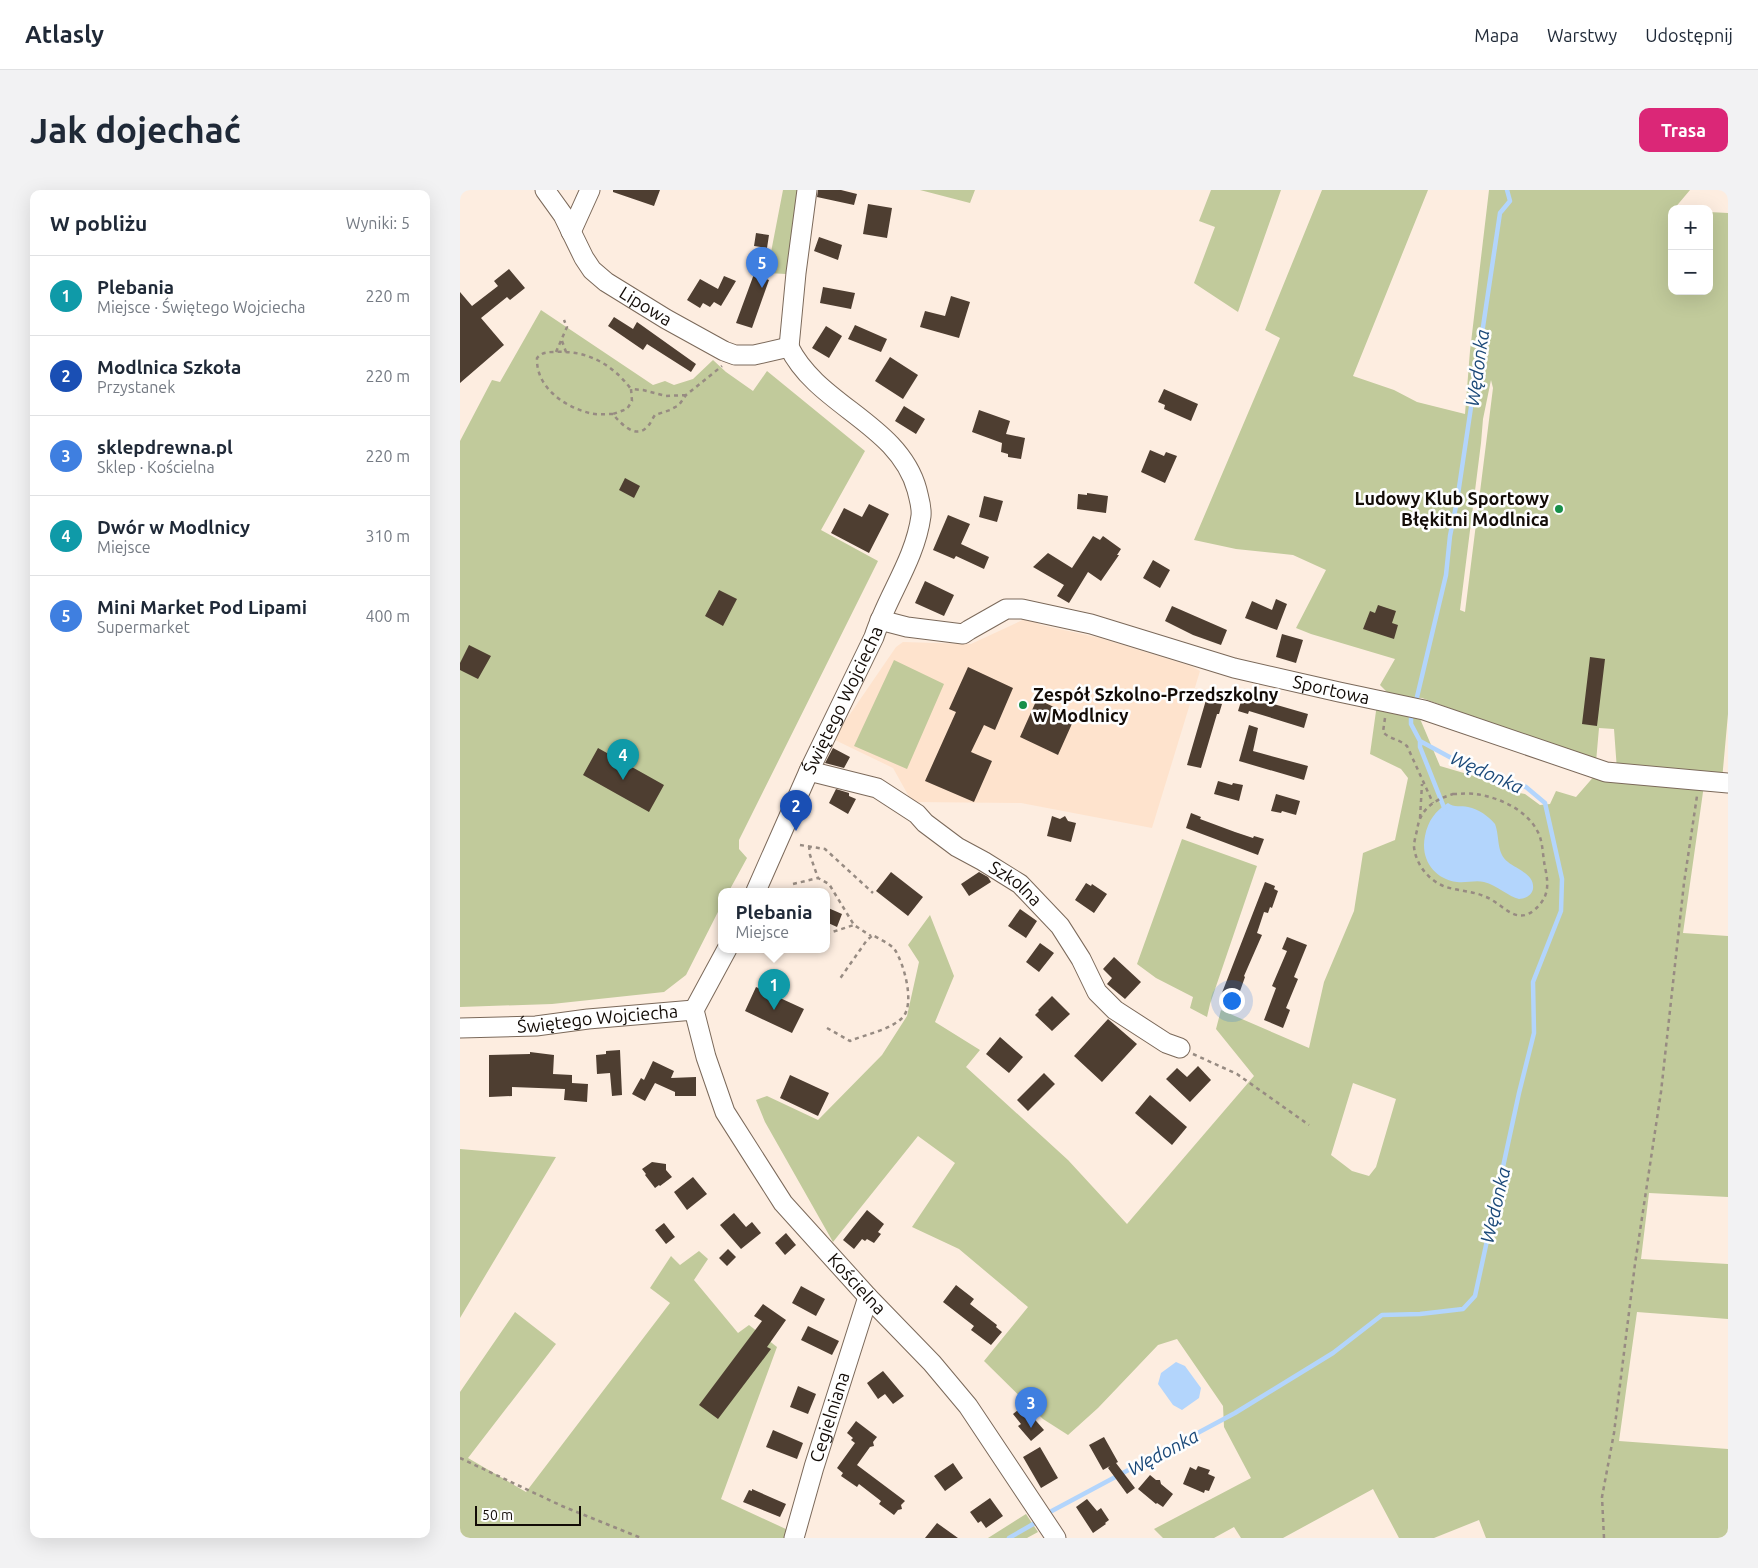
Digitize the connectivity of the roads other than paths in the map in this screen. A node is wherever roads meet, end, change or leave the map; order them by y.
1 (545, 190) edge
2 (590, 190) edge
3 (807, 190) edge
4 (571, 232) junction
5 (789, 347) junction
6 (880, 620) junction
7 (809, 771) junction
8 (1728, 783) edge
9 (757, 888) edge
10 (725, 953) edge
11 (694, 1010) junction
12 (460, 1028) edge
13 (1180, 1048) road end
14 (868, 1297) junction
15 (794, 1538) edge
16 (1056, 1538) edge

1 - 4 street, Lipowa
2 - 4 street
3 - 5 street
4 - 5 street, Lipowa
5 - 6 street, Świętego Wojciecha
6 - 7 street, Świętego Wojciecha
6 - 8 street, Sportowa
7 - 9 street, Świętego Wojciecha
7 - 13 street, Szkolna
10 - 11 street, Świętego Wojciecha
11 - 12 street, Świętego Wojciecha
11 - 14 street, Kościelna
14 - 15 street, Cegielniana
14 - 16 street, Kościelna

